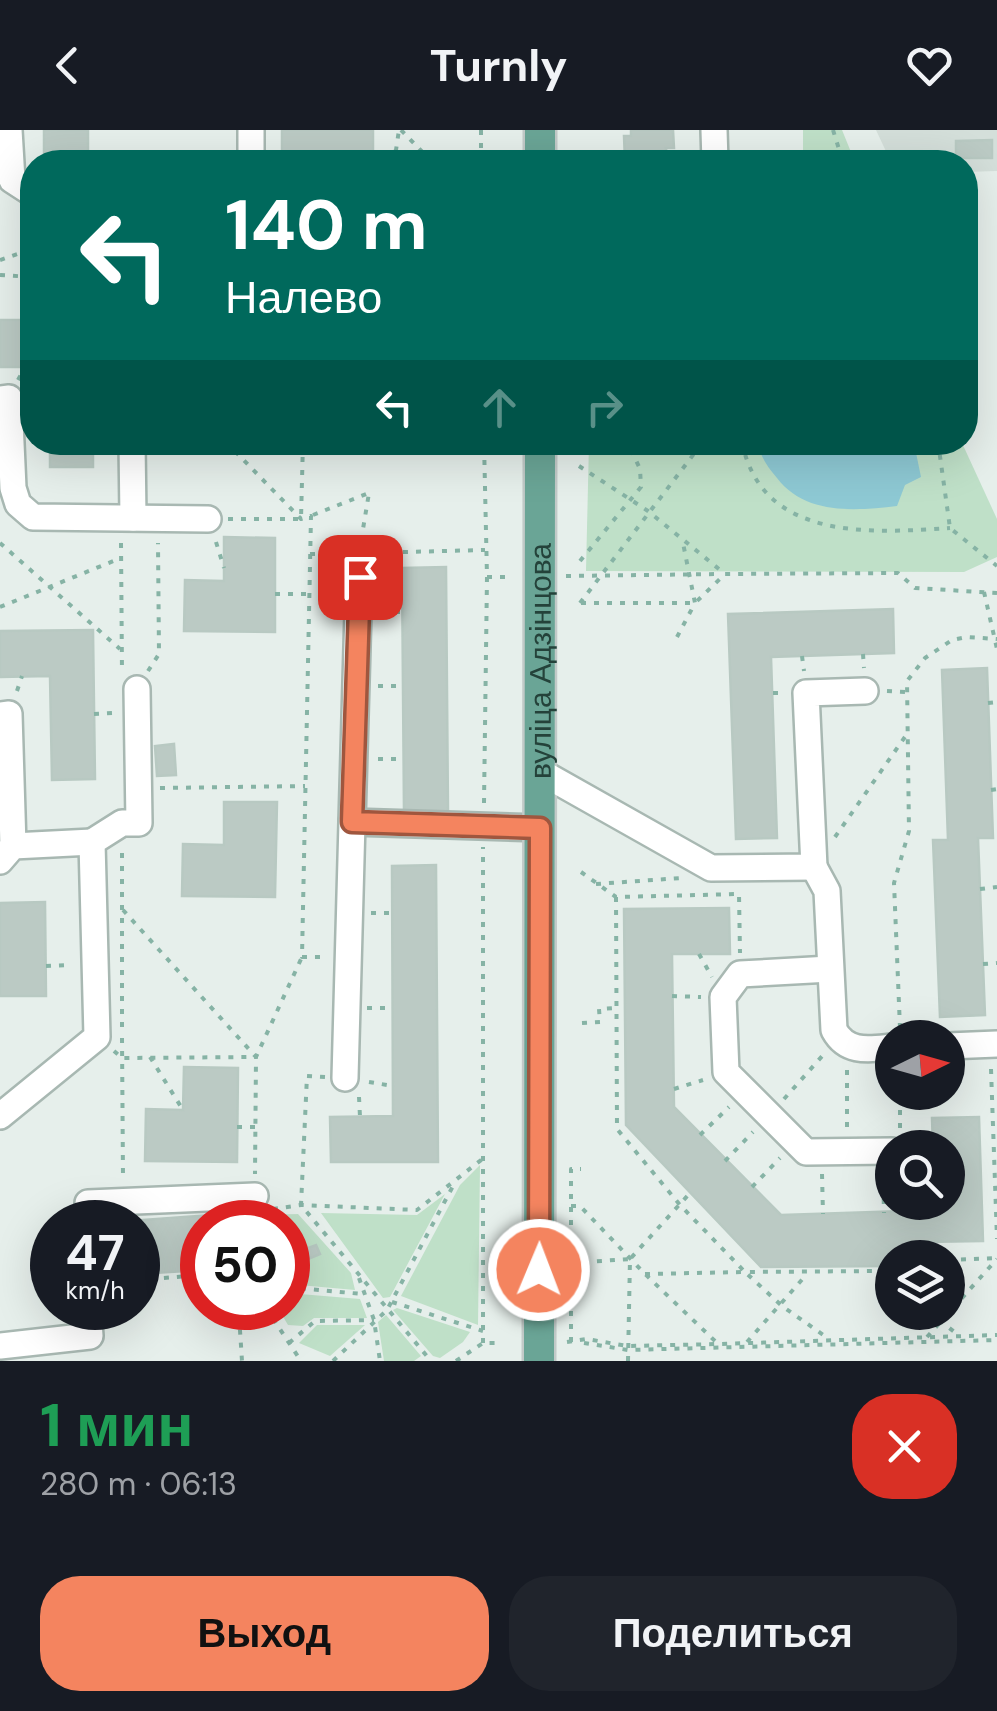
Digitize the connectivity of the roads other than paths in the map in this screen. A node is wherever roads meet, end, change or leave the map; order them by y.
1 (8, 130) edge
2 (20, 185) edge
3 (0, 399) edge
4 (133, 455) edge
5 (540, 455) edge
6 (138, 518) junction
7 (208, 519) road end
8 (359, 565) road end
9 (129, 686) road end
10 (864, 691) dead end
11 (0, 715) edge
12 (539, 771) junction
13 (352, 822) junction
14 (540, 828) junction
15 (92, 842) junction
16 (6, 853) edge
17 (814, 867) junction
18 (830, 969) junction
19 (994, 1044) edge
20 (965, 1045) edge
21 (875, 1049) edge
22 (345, 1078) dead end
23 (0, 1116) edge
24 (875, 1146) edge
25 (255, 1196) road end
26 (160, 1200) edge
27 (90, 1330) edge
28 (0, 1346) edge
29 (538, 1361) edge

1 - 2 lane
3 - 6 lane
4 - 6 lane
5 - 12 main road, вуліца Адзінцова
6 - 7 lane
8 - 13 lane
9 - 15 lane
10 - 17 lane
11 - 16 lane
12 - 14 main road, вуліца Адзінцова
12 - 17 lane
13 - 14 lane
13 - 22 lane
14 - 29 main road, вуліца Адзінцова
15 - 16 lane
15 - 23 lane
17 - 18 lane
18 - 21 lane
18 - 24 lane
19 - 20 lane
25 - 26 lane
27 - 28 lane

